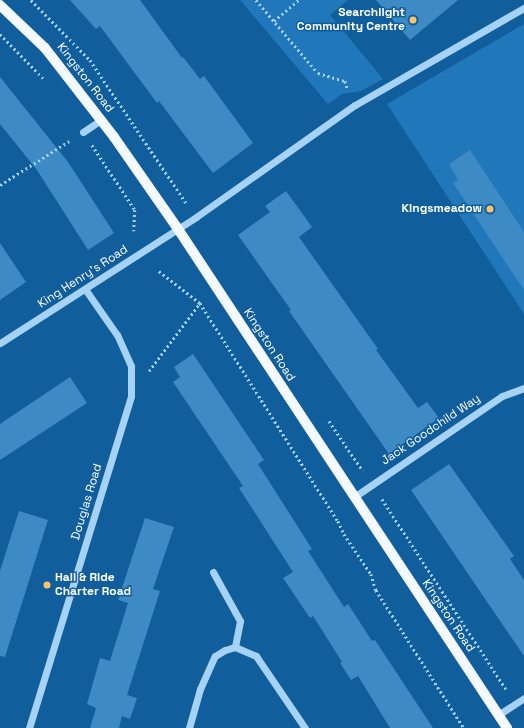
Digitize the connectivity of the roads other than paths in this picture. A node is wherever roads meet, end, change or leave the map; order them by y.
1 (0, 5) edge
2 (524, 8) edge
3 (102, 119) junction
4 (83, 132) road end
5 (178, 229) junction
6 (85, 289) junction
7 (0, 343) edge
8 (524, 388) edge
9 (354, 497) junction
10 (213, 572) dead end
11 (235, 647) junction
12 (524, 698) edge
13 (498, 715) junction
14 (29, 728) edge
15 (189, 728) edge
16 (305, 728) edge
17 (508, 728) edge

1 - 3 main road, Kingston Road
2 - 5 street, King Henry's Road
3 - 4 street
3 - 5 main road, Kingston Road
5 - 6 street, King Henry's Road
5 - 9 main road, Kingston Road
6 - 7 street, King Henry's Road
6 - 14 street, Douglas Road
8 - 9 street, Jack Goodchild Way
9 - 13 main road, Kingston Road
10 - 11 street
11 - 15 street
11 - 16 street
12 - 13 street
13 - 17 main road, Kingston Road

